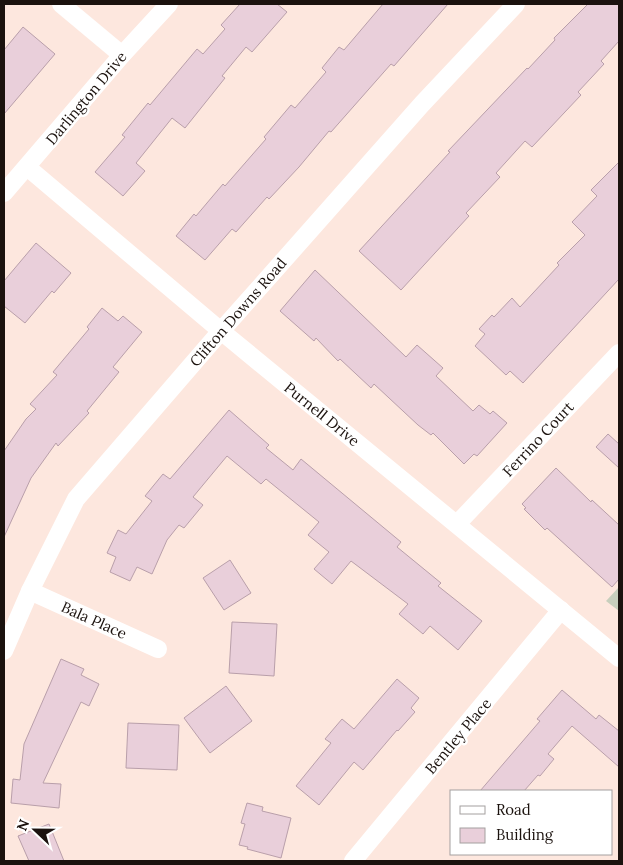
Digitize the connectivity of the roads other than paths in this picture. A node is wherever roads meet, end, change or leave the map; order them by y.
1 (61, 4) edge
2 (169, 4) edge
3 (516, 4) edge
4 (122, 55) junction
5 (27, 168) junction
6 (4, 193) edge
7 (221, 331) junction
8 (619, 353) edge
9 (457, 524) junction
10 (30, 592) junction
11 (561, 610) junction
12 (158, 649) dead end
13 (4, 650) edge
14 (619, 658) edge
15 (354, 861) edge

1 - 4 street
2 - 4 street, Darlington Drive
3 - 7 street, Clifton Downs Road
4 - 5 street, Darlington Drive
5 - 6 street, Darlington Drive
5 - 7 street, Purnell Drive
7 - 9 street, Purnell Drive
7 - 10 street, Clifton Downs Road
8 - 9 street, Ferrino Court
9 - 11 street, Purnell Drive
10 - 12 street, Bala Place
10 - 13 street, Clifton Downs Road
11 - 14 street, Purnell Drive
11 - 15 street, Bentley Place

